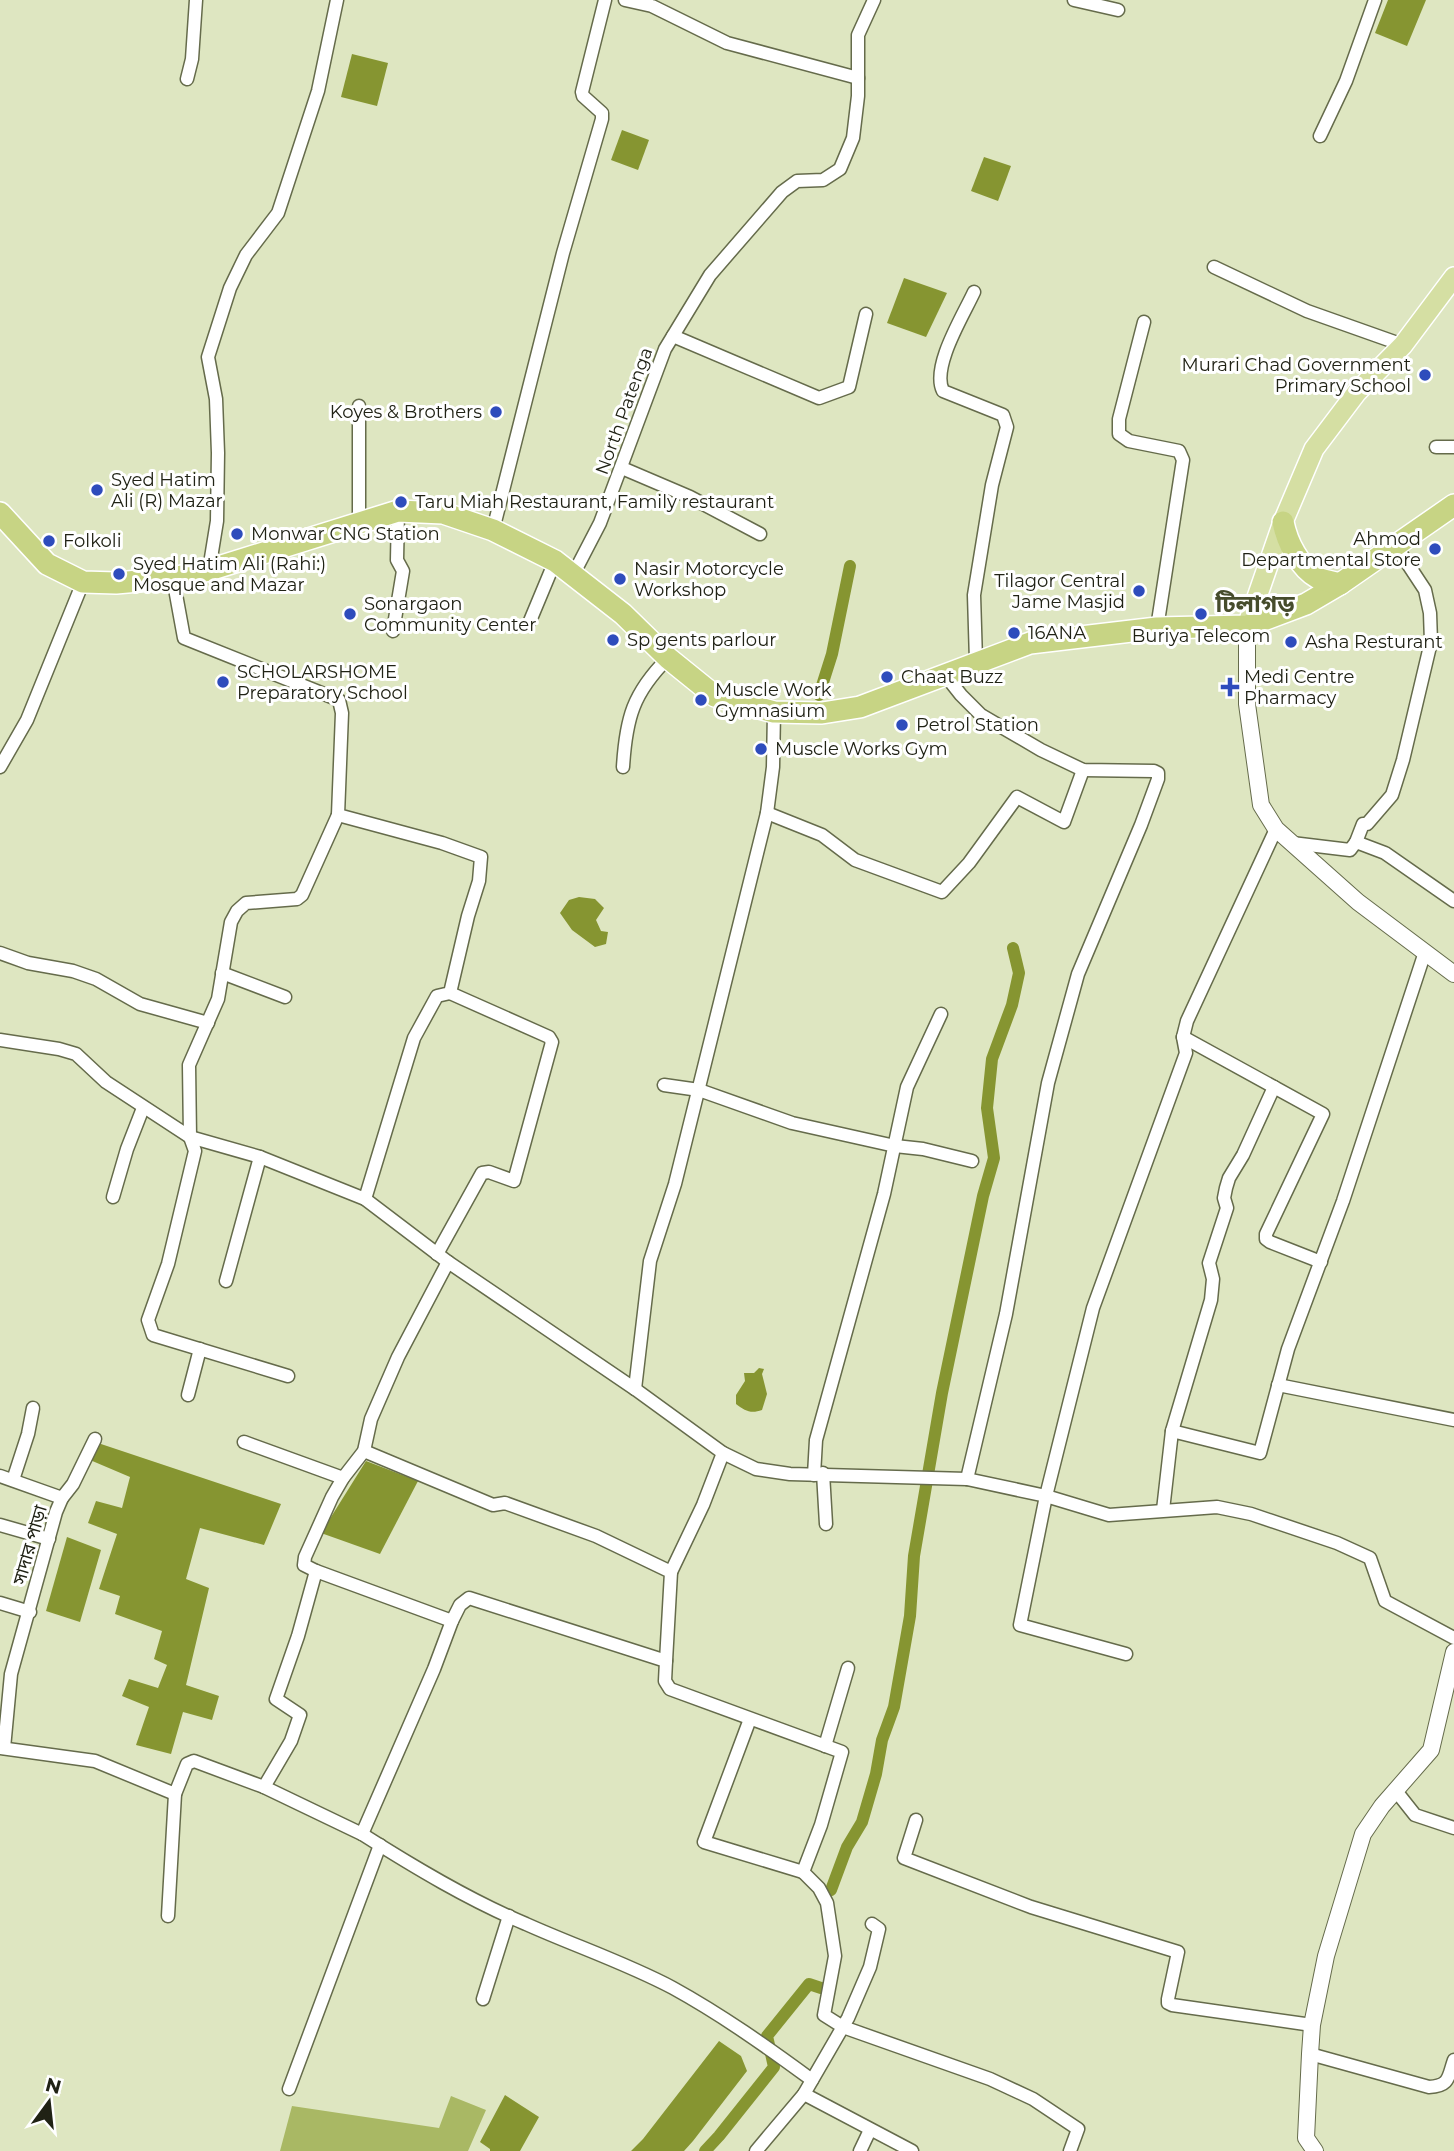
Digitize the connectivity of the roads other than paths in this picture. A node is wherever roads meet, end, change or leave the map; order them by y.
1 (196, 0) edge
2 (337, 0) edge
3 (605, 0) edge
4 (625, 0) edge
5 (874, 0) edge
6 (1074, 0) edge
7 (1375, 0) edge
8 (1118, 10) dead end
9 (858, 78) junction
10 (187, 79) dead end
11 (1320, 136) dead end
12 (1214, 267) dead end
13 (1454, 277) edge
14 (974, 292) dead end
15 (866, 314) dead end
16 (1144, 322) dead end
17 (673, 336) junction
18 (1404, 345) junction
19 (359, 406) dead end
20 (1436, 447) dead end
21 (1454, 447) edge
22 (622, 468) junction
23 (1454, 505) edge
24 (398, 511) junction
25 (0, 513) edge
26 (359, 522) junction
27 (1283, 522) junction
28 (493, 530) junction
29 (760, 534) dead end
30 (1396, 546) junction
31 (555, 561) junction
32 (209, 570) junction
33 (573, 575) junction
34 (173, 578) junction
35 (83, 582) junction
36 (1340, 584) junction
37 (530, 621) dead end
38 (1247, 626) junction
39 (1157, 628) junction
40 (393, 631) dead end
41 (668, 658) junction
42 (976, 661) junction
43 (946, 676) junction
44 (774, 712) junction
45 (0, 767) edge
46 (622, 767) dead end
47 (1083, 770) junction
48 (767, 813) junction
49 (338, 815) junction
50 (1276, 829) junction
51 (1356, 842) junction
52 (1292, 843) junction
53 (1454, 901) edge
54 (1425, 952) junction
55 (0, 953) edge
56 (222, 973) junction
57 (1454, 974) edge
58 (450, 993) junction
59 (285, 997) dead end
60 (941, 1014) dead end
61 (208, 1023) junction
62 (1183, 1037) junction
63 (0, 1040) edge
64 (664, 1085) dead end
65 (1274, 1087) junction
66 (699, 1090) junction
67 (143, 1108) junction
68 (190, 1137) junction
69 (895, 1146) junction
70 (260, 1157) junction
71 (972, 1161) dead end
72 (113, 1197) dead end
73 (365, 1199) junction
74 (442, 1258) junction
75 (1321, 1262) junction
76 (226, 1281) dead end
77 (200, 1349) junction
78 (288, 1376) dead end
79 (1278, 1385) junction
80 (635, 1389) junction
81 (188, 1395) dead end
82 (33, 1408) dead end
83 (1454, 1420) edge
84 (1172, 1431) junction
85 (95, 1439) dead end
86 (244, 1442) dead end
87 (364, 1451) junction
88 (723, 1453) junction
89 (818, 1474) junction
90 (0, 1476) edge
91 (343, 1478) junction
92 (967, 1479) junction
93 (13, 1480) junction
94 (1046, 1496) junction
95 (62, 1499) junction
96 (1163, 1510) junction
97 (826, 1524) dead end
98 (0, 1525) edge
99 (49, 1539) junction
100 (316, 1571) junction
101 (671, 1572) junction
102 (0, 1603) edge
103 (30, 1612) junction
104 (452, 1621) junction
105 (1454, 1638) edge
106 (1454, 1651) edge
107 (1126, 1654) dead end
108 (666, 1661) junction
109 (848, 1668) dead end
110 (6, 1673) edge
111 (750, 1719) junction
112 (825, 1746) junction
113 (2, 1748) edge
114 (264, 1787) junction
115 (1396, 1791) junction
116 (174, 1794) junction
117 (916, 1820) dead end
118 (1454, 1828) edge
119 (362, 1834) junction
120 (380, 1845) junction
121 (803, 1872) junction
122 (168, 1916) dead end
123 (509, 1916) junction
124 (872, 1924) dead end
125 (483, 1999) dead end
126 (1312, 2025) junction
127 (843, 2027) junction
128 (1310, 2054) junction
129 (1454, 2060) edge
130 (812, 2080) junction
131 (289, 2089) dead end
132 (804, 2094) junction
133 (870, 2130) junction
134 (755, 2151) edge
135 (860, 2151) edge
136 (912, 2151) edge
137 (1070, 2151) edge
138 (1315, 2151) edge

1 - 10 street
2 - 32 street
3 - 28 street
4 - 9 street
5 - 9 street, North Patenga
6 - 8 street
7 - 11 street
9 - 17 street, North Patenga
12 - 18 street
13 - 18 main road
14 - 42 street
15 - 17 street
16 - 39 street
17 - 22 street, North Patenga
18 - 27 main road
19 - 26 street
20 - 21 street
22 - 29 street
22 - 33 street, North Patenga
23 - 30 highway
24 - 26 highway
24 - 28 highway
24 - 40 street
25 - 35 highway
26 - 32 highway
27 - 36 highway
27 - 38 main road
28 - 31 highway
30 - 36 highway
30 - 51 street
31 - 33 highway
31 - 37 street
32 - 34 highway
33 - 41 highway
34 - 35 highway
34 - 49 street
35 - 45 street
36 - 38 highway
38 - 39 highway
38 - 50 street
39 - 42 highway
41 - 44 highway
41 - 46 street
42 - 43 highway
43 - 44 highway
43 - 47 street
44 - 48 street
47 - 48 street
47 - 92 street
48 - 66 street
49 - 56 street
49 - 58 street
50 - 52 street
50 - 62 street
51 - 52 street
51 - 53 street
52 - 54 street
54 - 57 street
54 - 75 street
55 - 61 street
56 - 59 street
56 - 61 street
58 - 73 street
58 - 74 street
60 - 69 street
61 - 68 street
62 - 65 street
62 - 94 street
63 - 67 street
64 - 66 street
65 - 75 street
65 - 84 street
66 - 69 street
66 - 80 street
67 - 68 street
67 - 72 street
68 - 70 street
68 - 77 street
69 - 71 street
69 - 89 street
70 - 73 street
70 - 76 street
73 - 74 street
74 - 80 street
74 - 87 street
75 - 79 street
77 - 78 street
77 - 81 street
79 - 83 street
79 - 84 street
80 - 88 street
82 - 93 street
84 - 96 street
85 - 95 street
86 - 91 street
87 - 91 street
87 - 101 street
88 - 89 street
88 - 101 street
89 - 92 street
89 - 97 street
90 - 93 street, সাদার পাড়া
91 - 100 street
92 - 94 street
93 - 95 street, সাদার পাড়া
94 - 96 street
94 - 107 street
95 - 99 street, সাদার পাড়া
96 - 105 street
98 - 99 street
99 - 103 street, সাদার পাড়া
100 - 104 street
100 - 114 street
101 - 108 street
102 - 103 street
103 - 110 street, সাদার পাড়া
104 - 108 street
104 - 119 street
106 - 115 street
108 - 111 street
109 - 112 street
110 - 113 street, সাদার পাড়া
111 - 112 street
111 - 121 street
112 - 121 street
113 - 116 street
114 - 116 street
114 - 119 street
115 - 118 street
115 - 126 street
116 - 122 street
117 - 126 street
119 - 120 street
120 - 123 street
120 - 131 street
121 - 127 street
123 - 125 street
123 - 130 street
124 - 127 street
126 - 128 street
127 - 130 street
127 - 137 street
128 - 129 street
128 - 138 street
130 - 132 street
132 - 133 street
132 - 134 street
133 - 135 street
133 - 136 street

